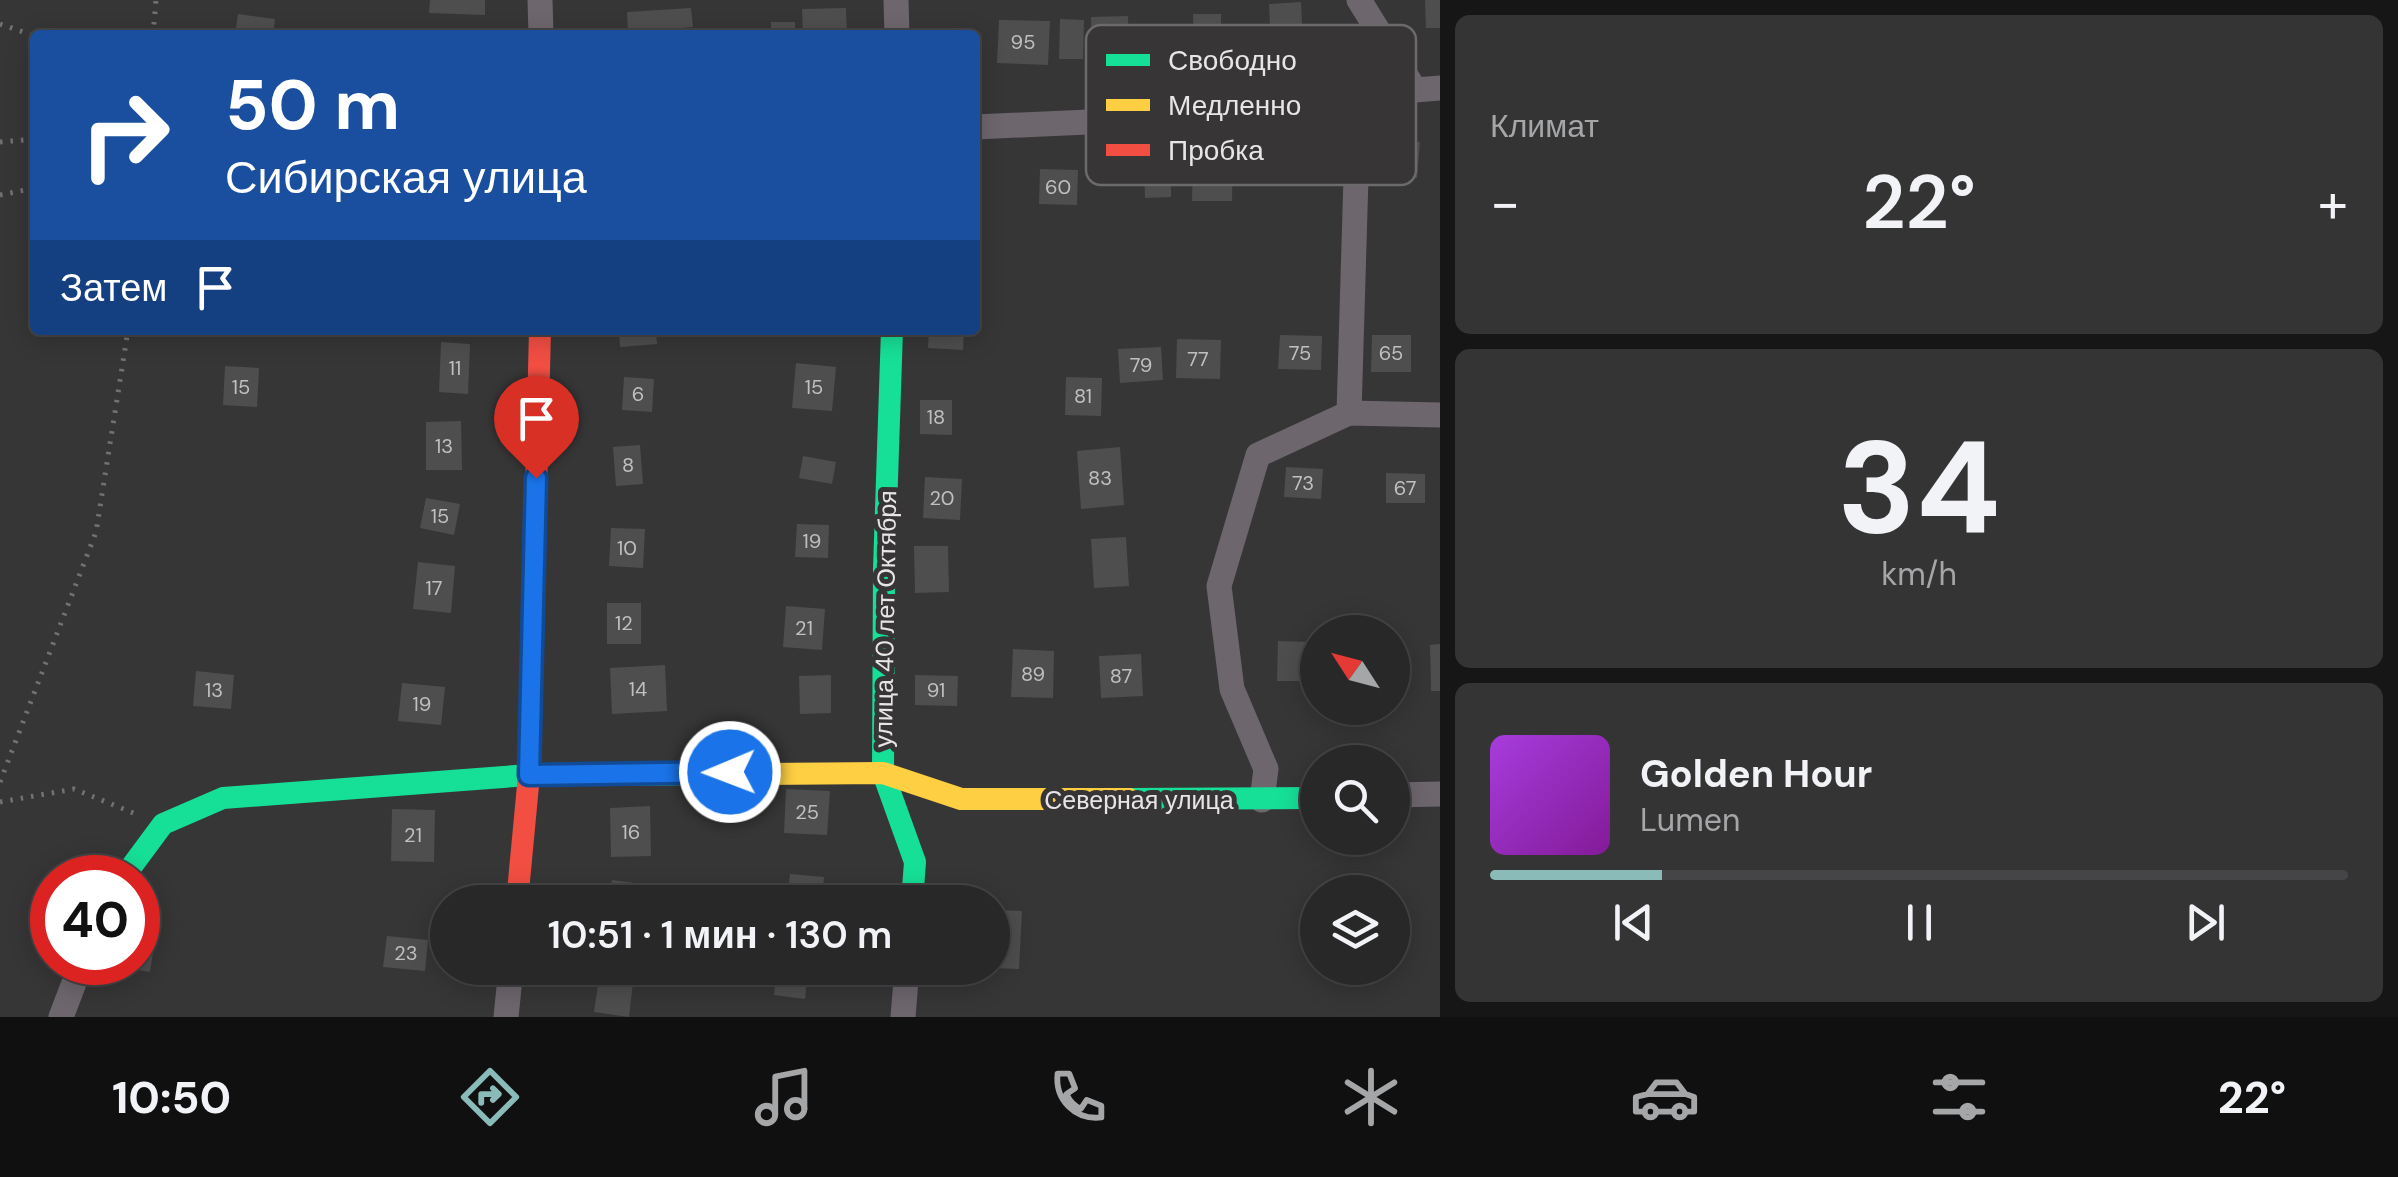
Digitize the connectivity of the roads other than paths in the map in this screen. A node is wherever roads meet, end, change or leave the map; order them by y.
1 (540, 0) edge
2 (896, 0) edge
3 (1359, 0) edge
4 (1378, 25) edge
5 (541, 30) edge
6 (897, 30) edge
7 (1086, 122) edge
8 (980, 127) edge
9 (1356, 185) edge
10 (540, 335) edge
11 (892, 335) edge
12 (1349, 413) junction
13 (1440, 415) edge
14 (883, 773) junction
15 (529, 775) junction
16 (1440, 794) edge
17 (1410, 795) edge
18 (1300, 799) edge
19 (1262, 800) junction
20 (140, 855) edge
21 (519, 885) edge
22 (913, 885) edge
23 (74, 985) edge
24 (509, 985) edge
25 (906, 985) edge
26 (62, 1017) edge
27 (506, 1017) edge
28 (903, 1017) edge

1 - 5 street
2 - 6 street
3 - 4 street
7 - 8 street
9 - 12 street
10 - 15 street
11 - 14 street, улица 40 лет Октября
12 - 13 street
12 - 19 street
14 - 15 street, Северная улица
14 - 19 street, Северная улица
14 - 22 street, улица 40 лет Октября
15 - 20 street, Северная улица
15 - 21 street
16 - 17 street
18 - 19 street, Северная улица
23 - 26 street
24 - 27 street
25 - 28 street

